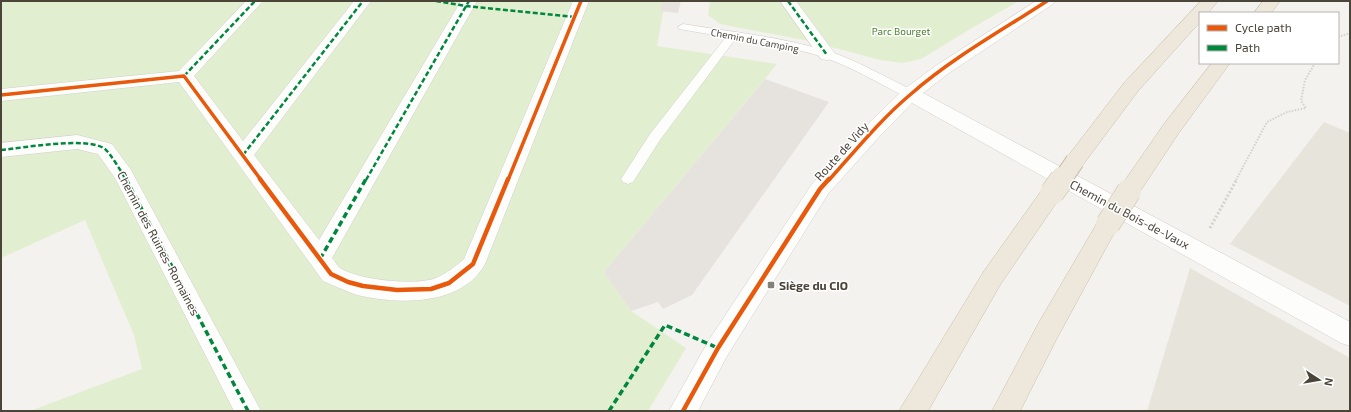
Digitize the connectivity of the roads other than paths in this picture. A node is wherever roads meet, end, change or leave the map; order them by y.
1 (254, 1) edge
2 (363, 1) edge
3 (469, 1) edge
4 (581, 1) edge
5 (788, 1) edge
6 (1047, 1) edge
7 (1210, 1) edge
8 (1272, 1) edge
9 (1200, 12) edge
10 (1263, 12) edge
11 (1199, 13) edge
12 (683, 27) dead end
13 (732, 35) junction
14 (827, 55) junction
15 (1220, 64) edge
16 (184, 76) junction
17 (910, 94) junction
18 (1, 95) edge
19 (1, 150) edge
20 (244, 155) junction
21 (628, 179) dead end
22 (320, 259) junction
23 (1350, 335) edge
24 (248, 411) edge
25 (683, 411) edge
26 (913, 411) edge
27 (1006, 411) edge

1 - 16 street
2 - 20 street
3 - 22 street
4 - 22 street
5 - 14 street
6 - 17 street, Route de Vidy
7 - 9 highway, bridge
8 - 10 highway
11 - 26 highway, bridge
12 - 13 lane, Chemin du Camping
13 - 14 lane, Chemin du Camping
13 - 21 lane
14 - 17 lane, Chemin du Camping
15 - 27 highway, bridge
16 - 18 street
16 - 20 street
17 - 23 street, Chemin du Bois-de-Vaux
17 - 25 street, Route de Vidy
19 - 24 street, Chemin des Ruines-Romaines
20 - 22 street

